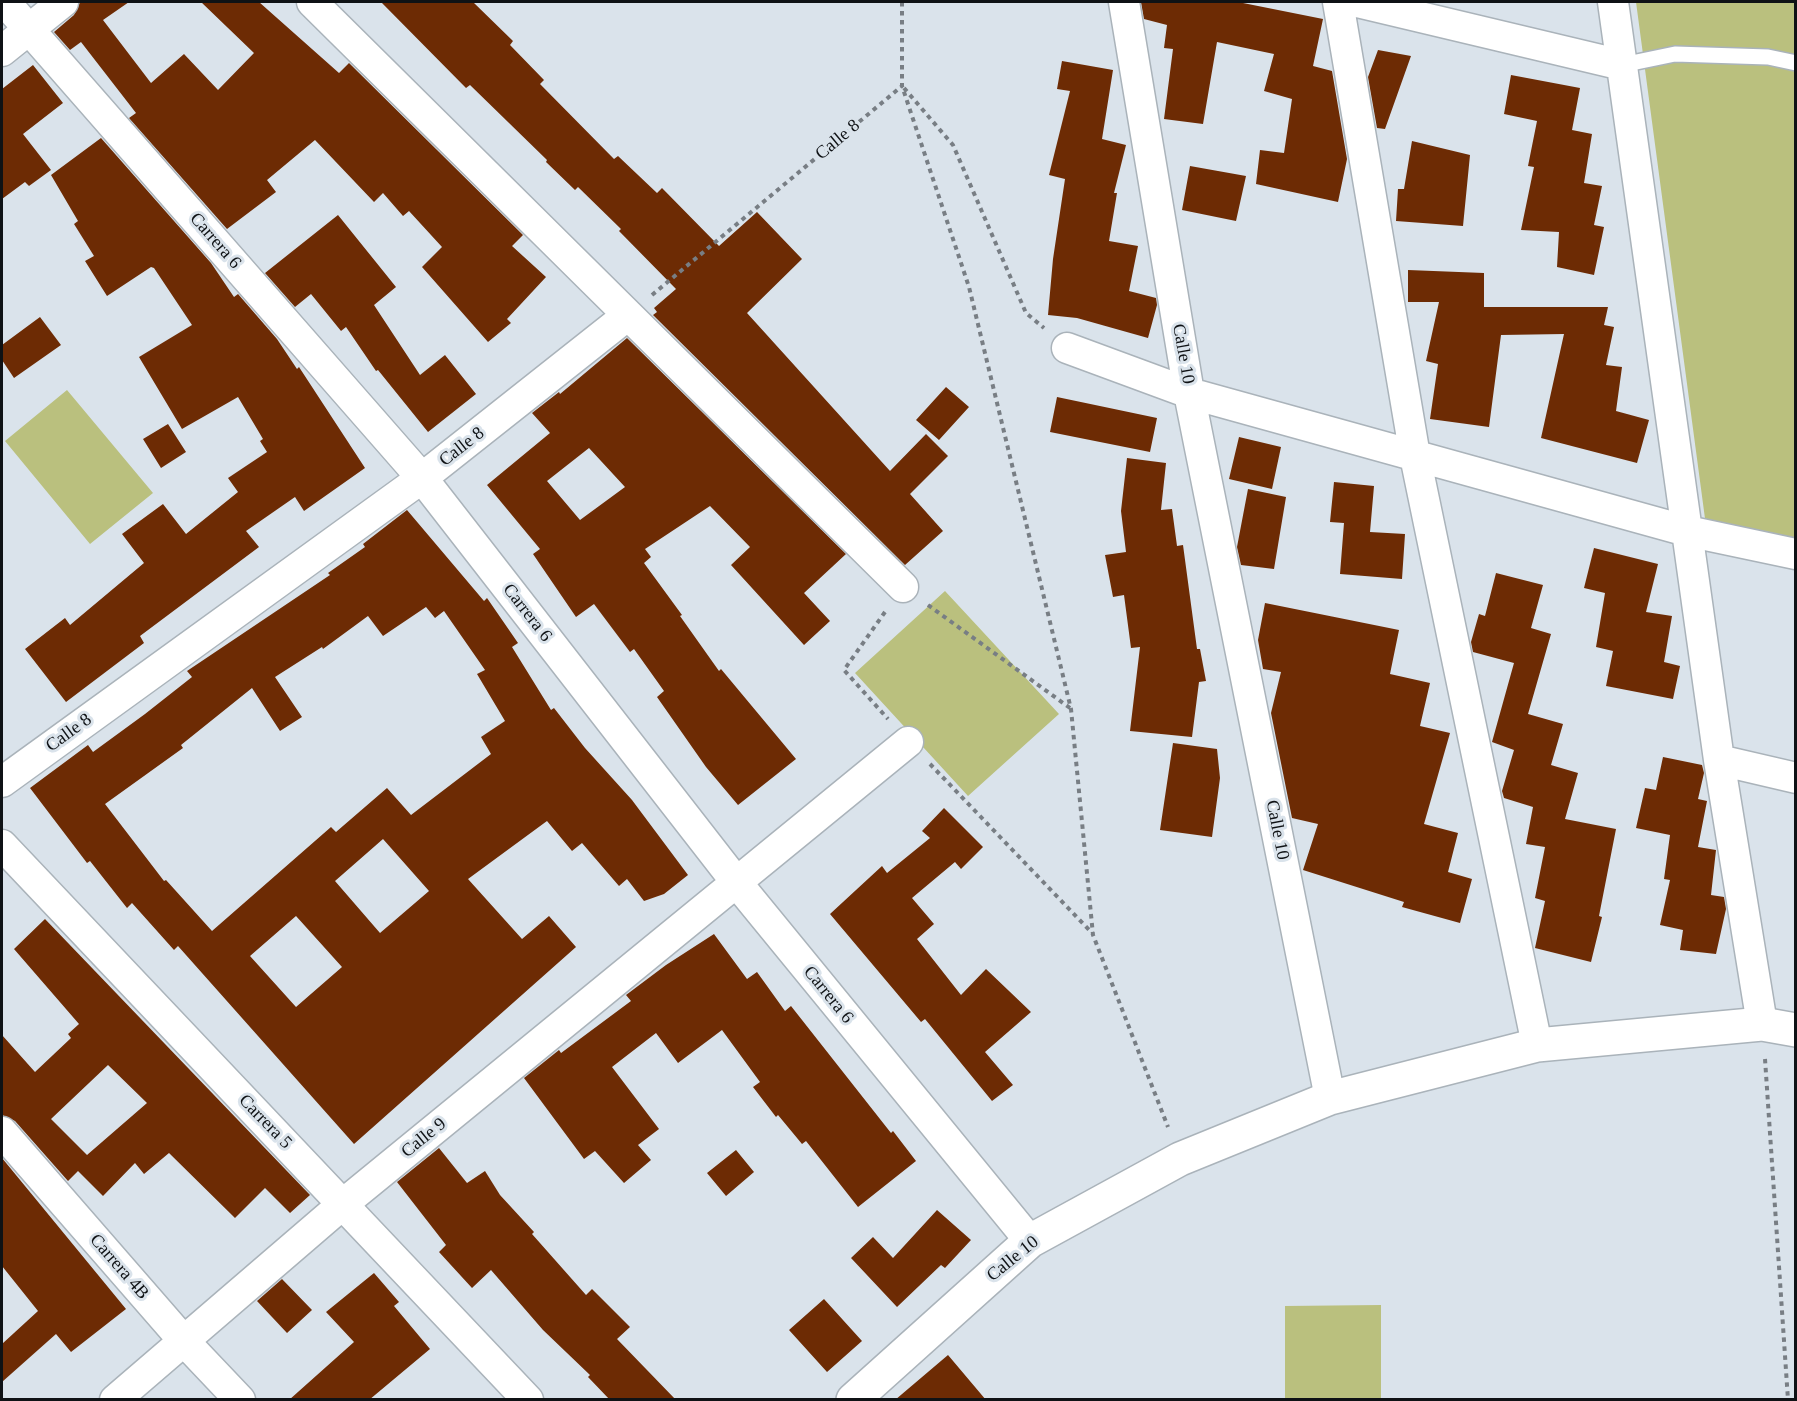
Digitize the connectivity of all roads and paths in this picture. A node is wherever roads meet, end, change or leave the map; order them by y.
1 (5, 2) edge
2 (63, 2) edge
3 (312, 2) edge
4 (902, 2) edge
5 (1124, 2) edge
6 (1338, 2) edge
7 (1357, 2) edge
8 (1613, 2) edge
9 (30, 30) junction
10 (2, 51) edge
11 (1796, 63) edge
12 (1622, 65) junction
13 (902, 86) junction
14 (628, 315) junction
15 (1067, 348) joint
16 (1190, 393) junction
17 (1415, 456) junction
18 (422, 478) junction
19 (1687, 531) junction
20 (1796, 554) edge
21 (903, 587) junction
22 (1071, 709) junction
23 (908, 742) junction
24 (1719, 760) junction
25 (1796, 778) edge
26 (2, 782) edge
27 (2, 845) edge
28 (737, 884) junction
29 (1093, 935) junction
30 (1762, 1024) junction
31 (1796, 1030) edge
32 (1537, 1045) junction
33 (1330, 1098) junction
34 (2, 1132) edge
35 (1180, 1159) junction
36 (343, 1204) junction
37 (1030, 1241) junction
38 (183, 1340) junction
39 (115, 1400) edge
40 (240, 1400) edge
41 (528, 1400) edge
42 (853, 1400) edge
43 (1788, 1400) edge

1 - 9 street, Carrera 6
2 - 9 street
3 - 14 street
4 - 13 path
5 - 16 street, Calle 10
6 - 17 street
7 - 12 street
8 - 12 street
9 - 10 street
9 - 18 street, Carrera 6
11 - 12 lane
12 - 19 street
13 - 14 path, Calle 8
13 - 15 path
13 - 22 path
14 - 18 street, Calle 8
14 - 21 street
15 - 16 street
16 - 17 street
16 - 33 street, Calle 10
17 - 19 street
17 - 32 street
18 - 26 street, Calle 8
18 - 28 street, Carrera 6
19 - 20 street
19 - 24 street
21 - 22 path
21 - 23 path
22 - 29 path
23 - 28 street, Calle 9
23 - 29 path
24 - 25 street
24 - 30 street
27 - 36 street, Carrera 5
28 - 36 street, Calle 9
28 - 37 street, Carrera 6
29 - 35 path
30 - 31 street
30 - 32 street
30 - 43 path
32 - 33 street
33 - 35 street, Calle 10
34 - 38 street, Carrera 4B
35 - 37 street, Calle 10
36 - 38 street, Calle 9
36 - 41 street, Carrera 5
37 - 42 street, Calle 10
38 - 39 street, Calle 9
38 - 40 street, Carrera 4B

